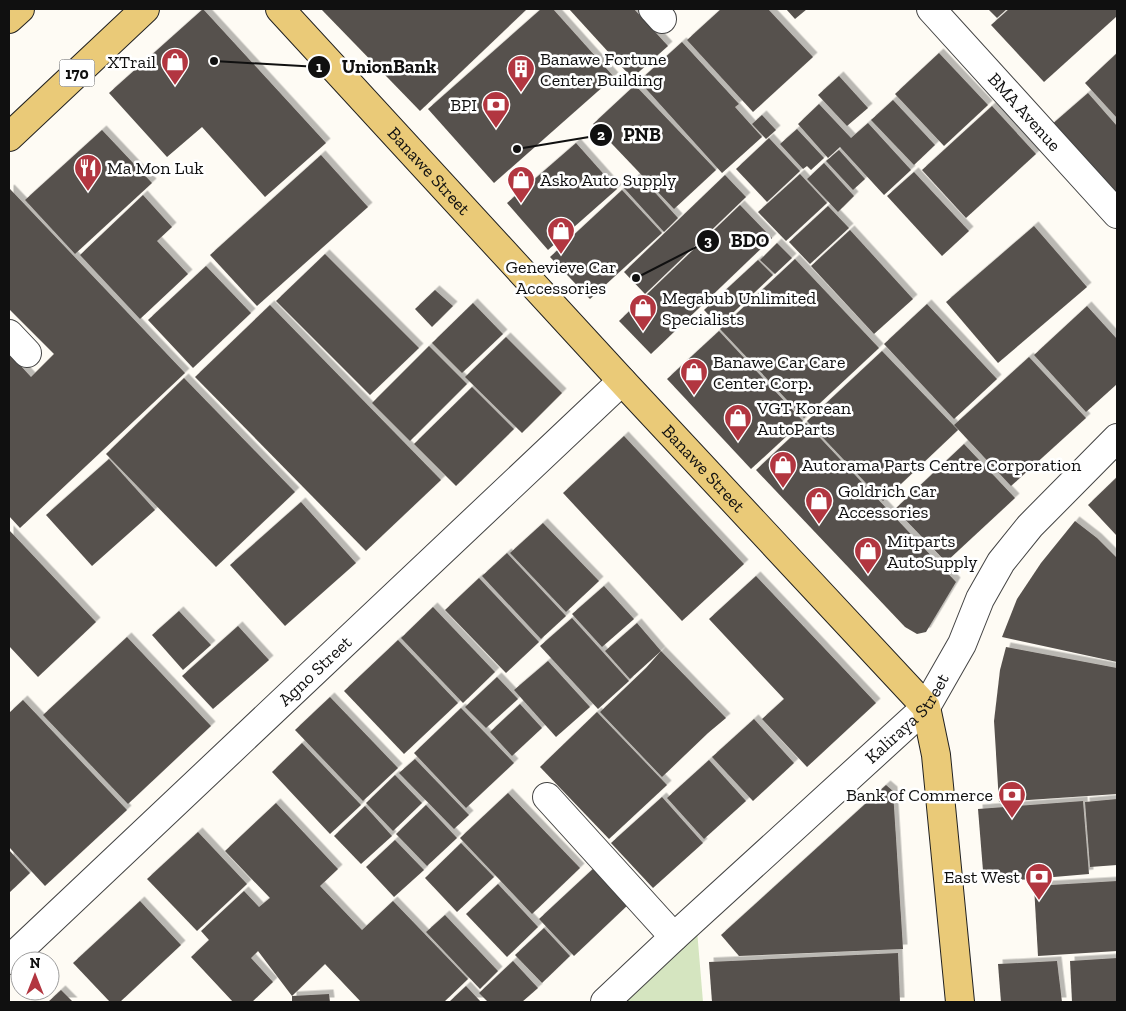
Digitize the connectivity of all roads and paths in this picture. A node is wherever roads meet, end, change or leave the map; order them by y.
1 (20, 9) edge
2 (145, 9) edge
3 (280, 9) edge
4 (931, 9) edge
5 (9, 19) edge
6 (9, 137) edge
7 (1117, 214) edge
8 (622, 381) junction
9 (1117, 438) edge
10 (926, 707) junction
11 (547, 797) dead end
12 (674, 937) junction
13 (9, 960) edge
14 (605, 1002) edge
15 (960, 1002) edge

1 - 5 main road
2 - 6 main road, 170
3 - 8 main road, Banawe Street
4 - 7 street, BMA Avenue
8 - 10 main road, Banawe Street
8 - 13 street, Agno Street
9 - 10 street, Kaliraya Street
10 - 12 street, Kaliraya Street
10 - 15 main road
11 - 12 street
12 - 14 street, Kaliraya Street

